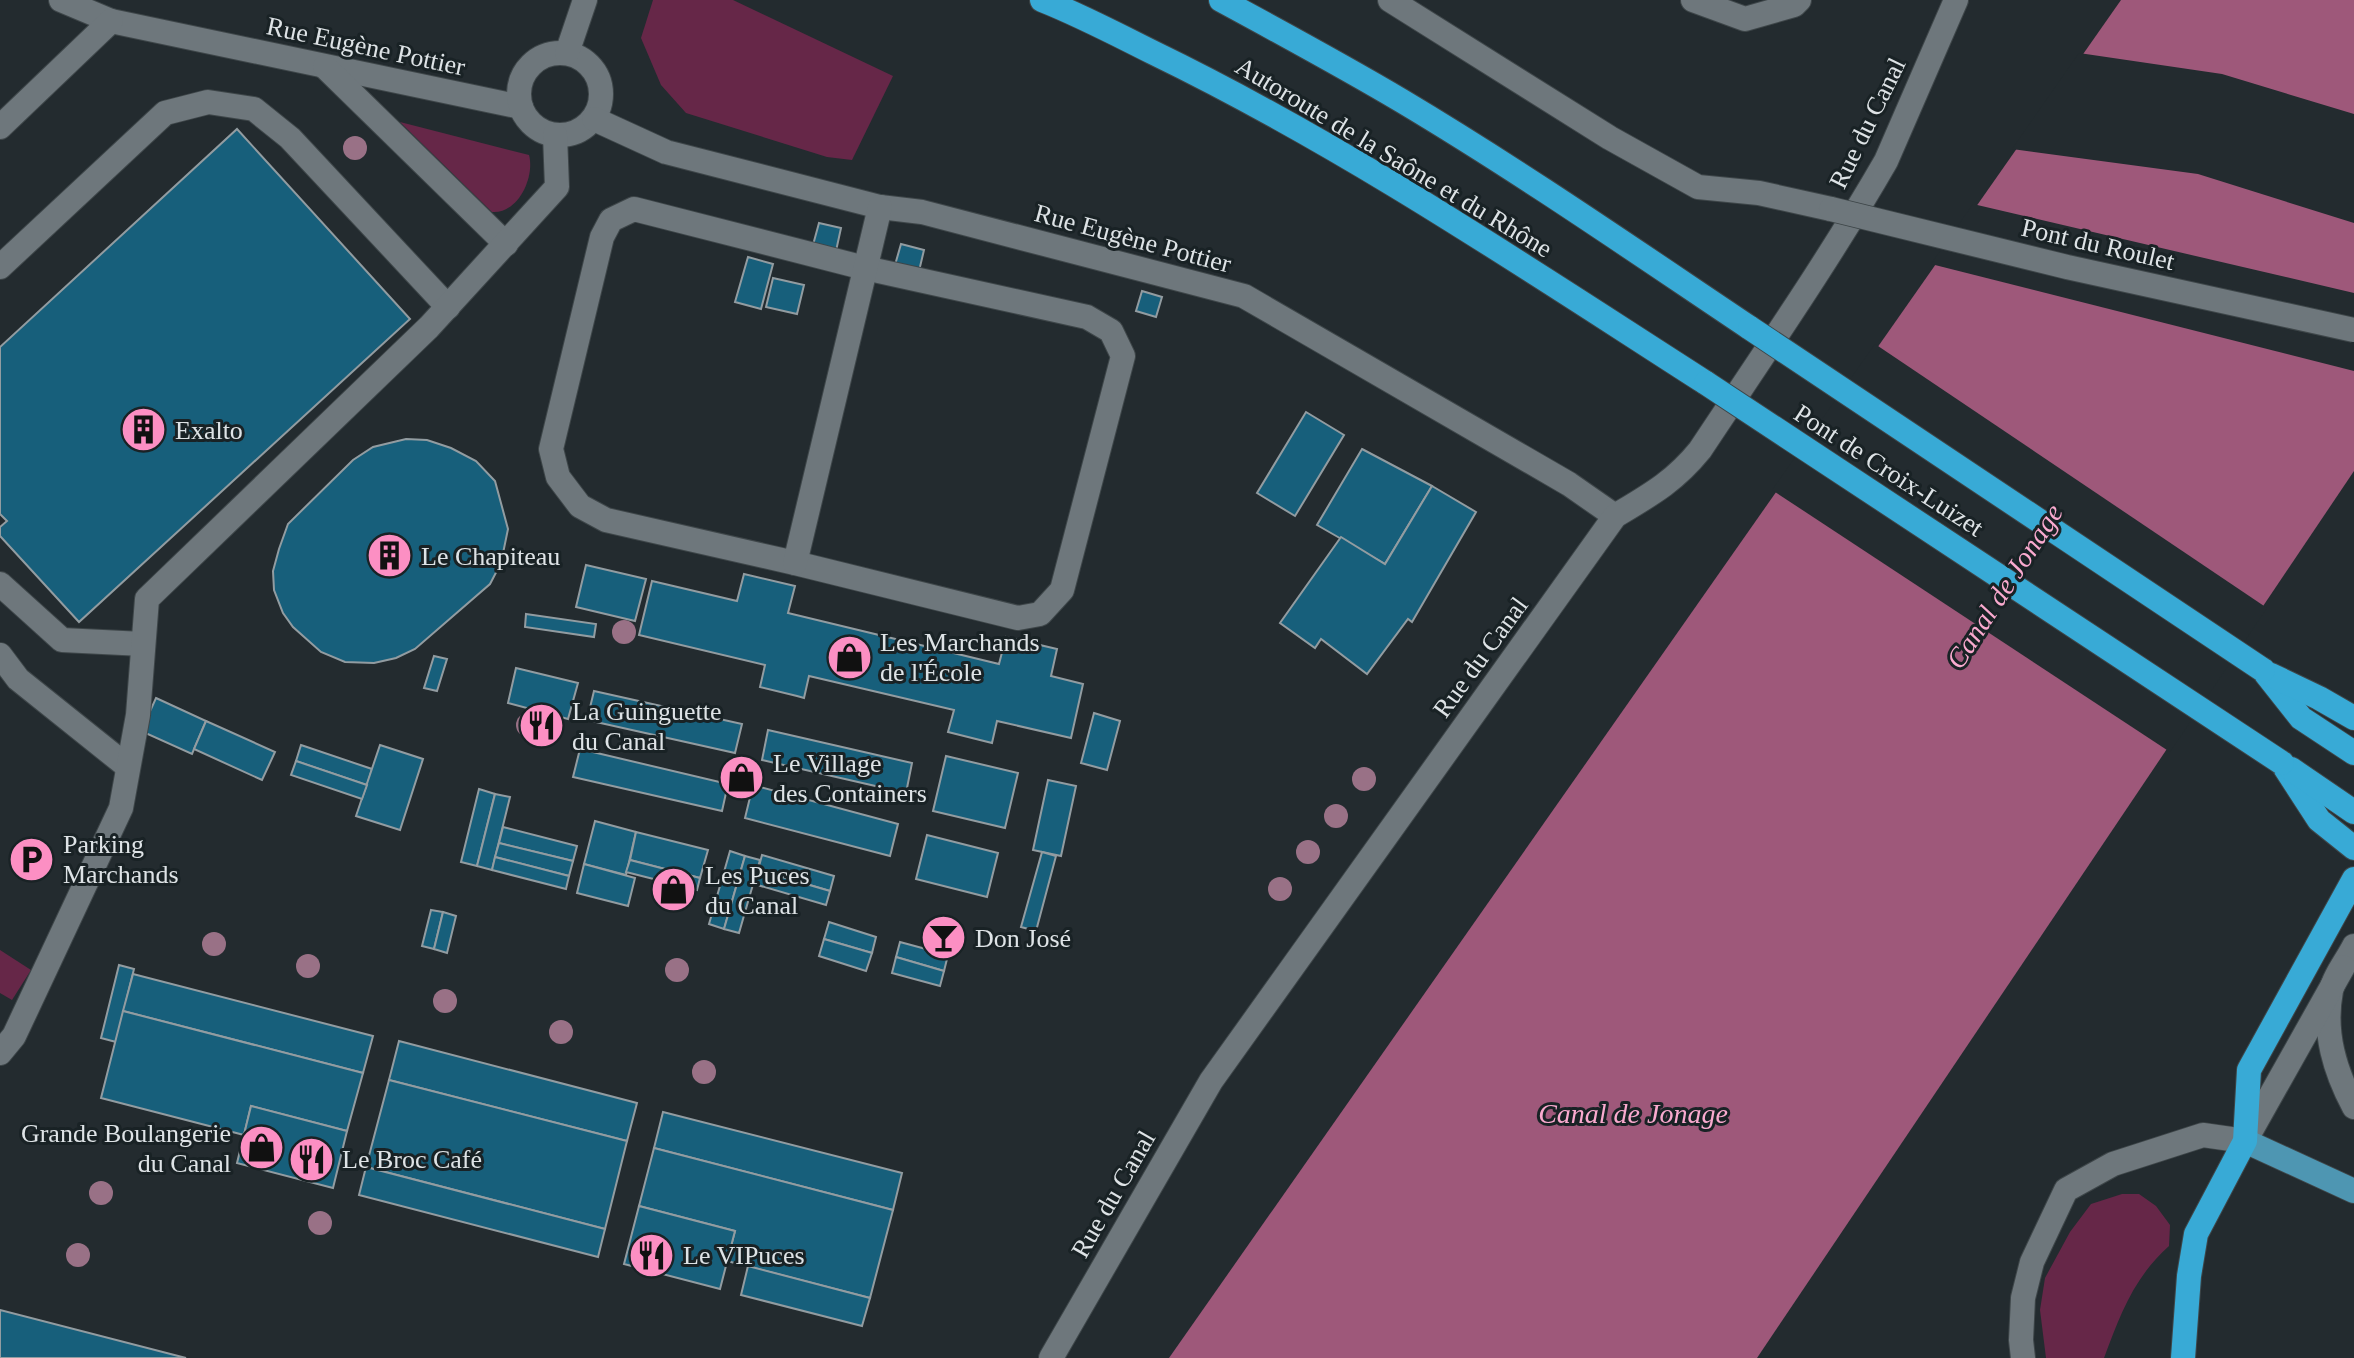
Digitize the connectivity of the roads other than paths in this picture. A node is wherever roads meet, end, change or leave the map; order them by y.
1 (61, 0) edge
2 (585, 0) edge
3 (1042, 0) edge
4 (1221, 0) edge
5 (1390, 0) edge
6 (1693, 0) edge
7 (1799, 0) edge
8 (1956, 0) edge
9 (111, 21) junction
10 (567, 53) junction
11 (323, 66) junction
12 (521, 107) junction
13 (594, 119) junction
14 (0, 127) edge
15 (555, 135) junction
16 (880, 207) junction
17 (506, 244) junction
18 (0, 267) edge
19 (865, 268) junction
20 (448, 307) junction
21 (1750, 328) joint
22 (2354, 330) edge
23 (1706, 383) joint
24 (1615, 516) junction
25 (795, 563) junction
26 (0, 584) edge
27 (143, 644) junction
28 (0, 655) edge
29 (2263, 670) junction
30 (2354, 718) edge
31 (2354, 753) edge
32 (2282, 763) junction
33 (128, 767) junction
34 (2354, 812) edge
35 (2354, 848) edge
36 (2354, 879) edge
37 (2348, 957) edge
38 (0, 1053) edge
39 (2354, 1107) edge
40 (2245, 1141) junction
41 (2354, 1191) edge
42 (1051, 1358) edge
43 (2023, 1358) edge
44 (2183, 1358) edge

1 - 9 street, Rue Eugène Pottier
2 - 10 street
3 - 23 highway, Autoroute de la Saône et du Rhône
4 - 21 highway, Autoroute de la Saône et du Rhône
5 - 22 street, Pont du Roulet, bridge
6 - 7 street
8 - 24 street, Rue du Canal
9 - 11 street, Rue Eugène Pottier
9 - 14 street
10 - 12 street
10 - 13 street
11 - 12 street, Rue Eugène Pottier
11 - 17 street
12 - 15 street
13 - 15 street
13 - 16 street, Rue Eugène Pottier
15 - 17 street
16 - 19 street
16 - 24 street, Rue Eugène Pottier
17 - 20 street
18 - 20 street
19 - 25 street
19 - 25 street
19 - 25 street
20 - 27 street
21 - 29 highway, Pont de Croix-Luizet, bridge
23 - 32 highway, Pont de Croix-Luizet, bridge
24 - 42 street, Rue du Canal
26 - 27 street
27 - 33 street
28 - 33 street
29 - 30 highway
29 - 31 highway
32 - 34 highway, Pont de Croix-Luizet
32 - 35 highway
33 - 38 street
36 - 40 highway
37 - 39 street
37 - 40 street
40 - 41 main road
40 - 43 street
40 - 44 highway

